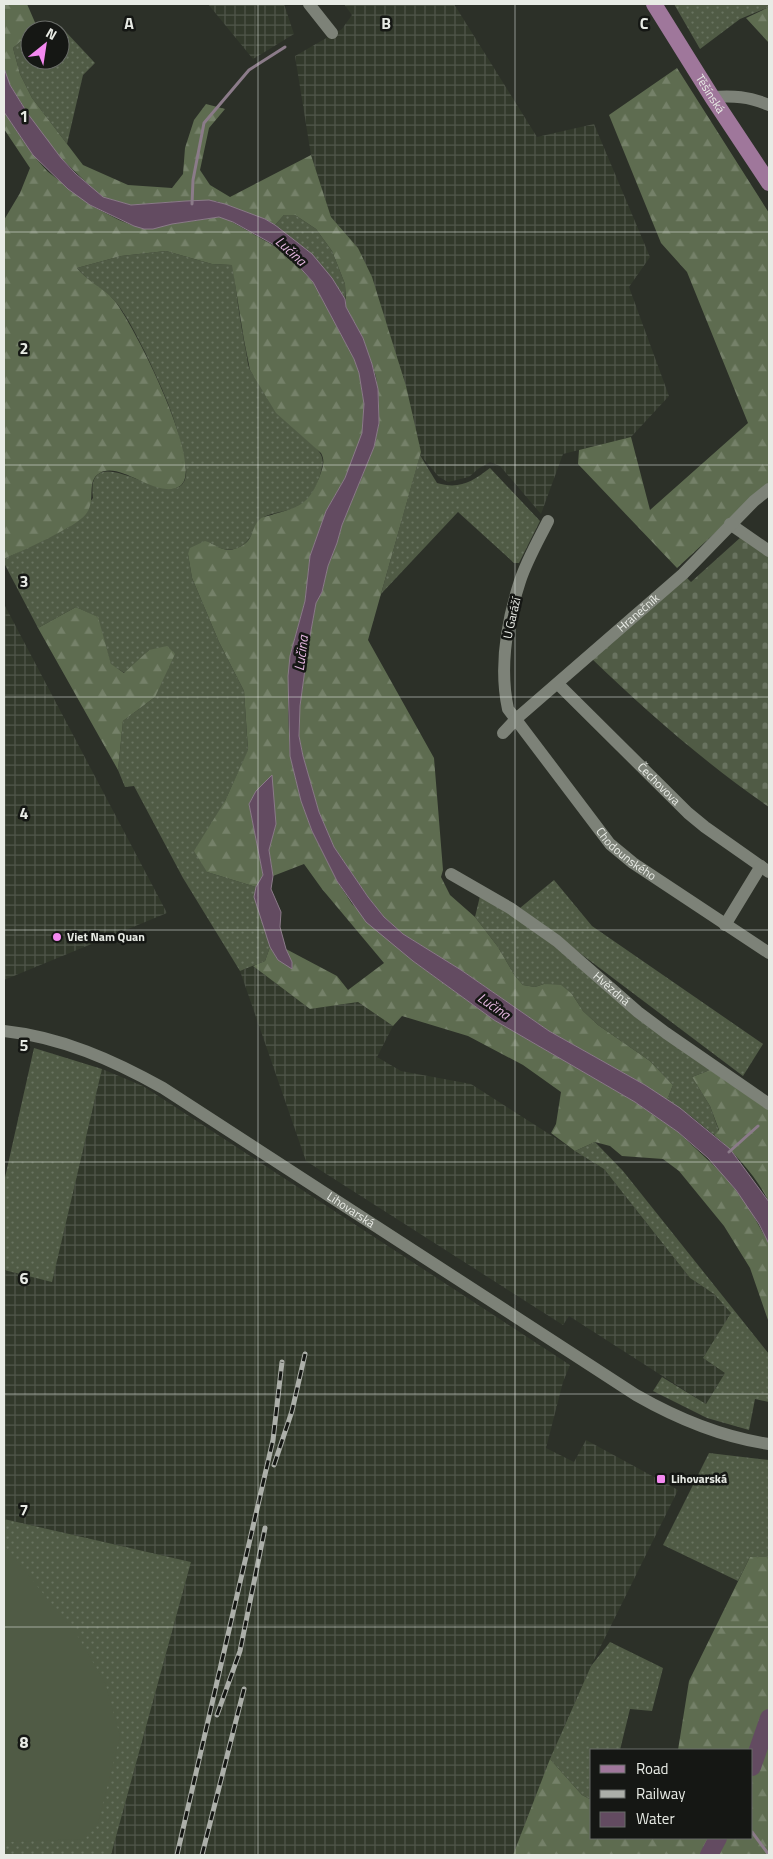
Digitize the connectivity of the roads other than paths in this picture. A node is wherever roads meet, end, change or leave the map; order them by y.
1 (309, 4) edge
2 (654, 4) edge
3 (659, 4) edge
4 (664, 20) junction
5 (332, 33) dead end
6 (712, 97) junction
7 (769, 105) edge
8 (769, 183) edge
9 (769, 488) edge
10 (548, 521) dead end
11 (730, 524) junction
12 (769, 551) edge
13 (558, 684) junction
14 (516, 719) junction
15 (503, 733) dead end
16 (765, 869) edge
17 (451, 874) dead end
18 (725, 924) junction
19 (769, 953) edge
20 (4, 1031) edge
21 (769, 1104) edge
22 (769, 1444) edge

1 - 5 street
2 - 4 main road, Těšínská
3 - 4 street
4 - 6 main road, Těšínská
6 - 7 street
6 - 8 main road, Těšínská
9 - 11 street, Hranečník
10 - 14 street, U Garáží
11 - 12 street
11 - 13 street, Hranečník
13 - 14 street, Hranečník
13 - 16 street, Čechovova
14 - 15 street, Hranečník
14 - 18 street, Chodounského
16 - 18 street
17 - 21 street, Hvězdná
18 - 19 street, Chodounského
20 - 22 street, Lihovarská

